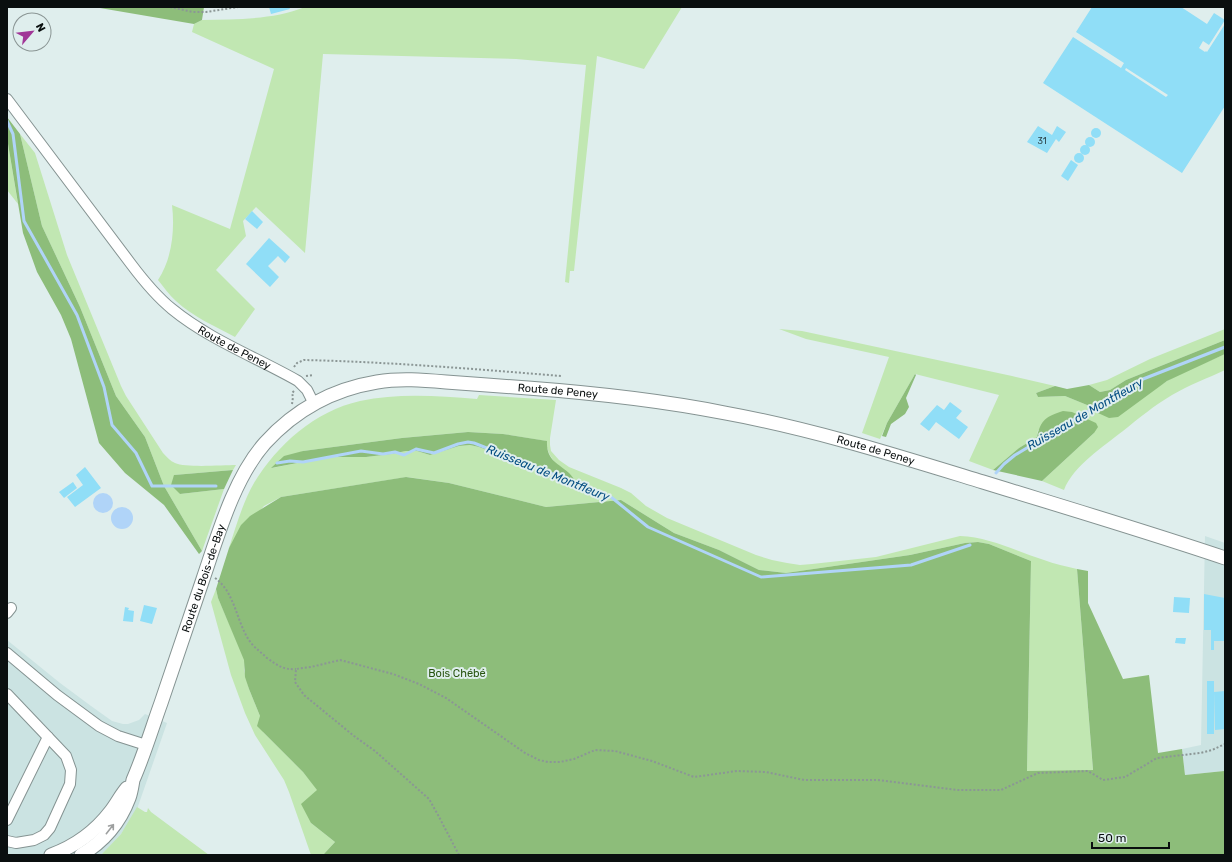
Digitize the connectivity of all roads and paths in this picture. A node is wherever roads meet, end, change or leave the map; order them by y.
1 (170, 7) edge
2 (193, 7) edge
3 (238, 7) edge
4 (193, 11) junction
5 (7, 99) edge
6 (289, 376) junction
7 (314, 376) dead end
8 (561, 376) dead end
9 (302, 384) junction
10 (314, 404) junction
11 (293, 417) junction
12 (1225, 558) edge
13 (218, 580) dead end
14 (7, 653) edge
15 (296, 669) junction
16 (7, 694) edge
17 (48, 737) junction
18 (1225, 744) edge
19 (146, 745) junction
20 (133, 780) junction
21 (7, 820) edge
22 (7, 842) edge
23 (65, 852) edge
24 (51, 855) edge
25 (82, 855) edge
26 (459, 855) edge

1 - 4 path
2 - 4 path
3 - 4 path
5 - 6 street, Route de Peney
6 - 8 path
6 - 9 street, Route de Peney
7 - 9 path
9 - 10 street, Route de Peney
9 - 11 path
10 - 11 main road, Route du Bois-de-Bay
10 - 12 main road, Route de Peney
11 - 19 main road, Route du Bois-de-Bay
13 - 15 path
14 - 19 street
15 - 18 path
15 - 26 path
16 - 17 street
17 - 21 street
17 - 22 street
19 - 20 main road, Route du Bois-de-Bay
20 - 23 main road, Route du Bois-de-Bay
25 -> 20 main road, Route du Bois-de-Bay
23 - 24 main road, Route du Bois-de-Bay

